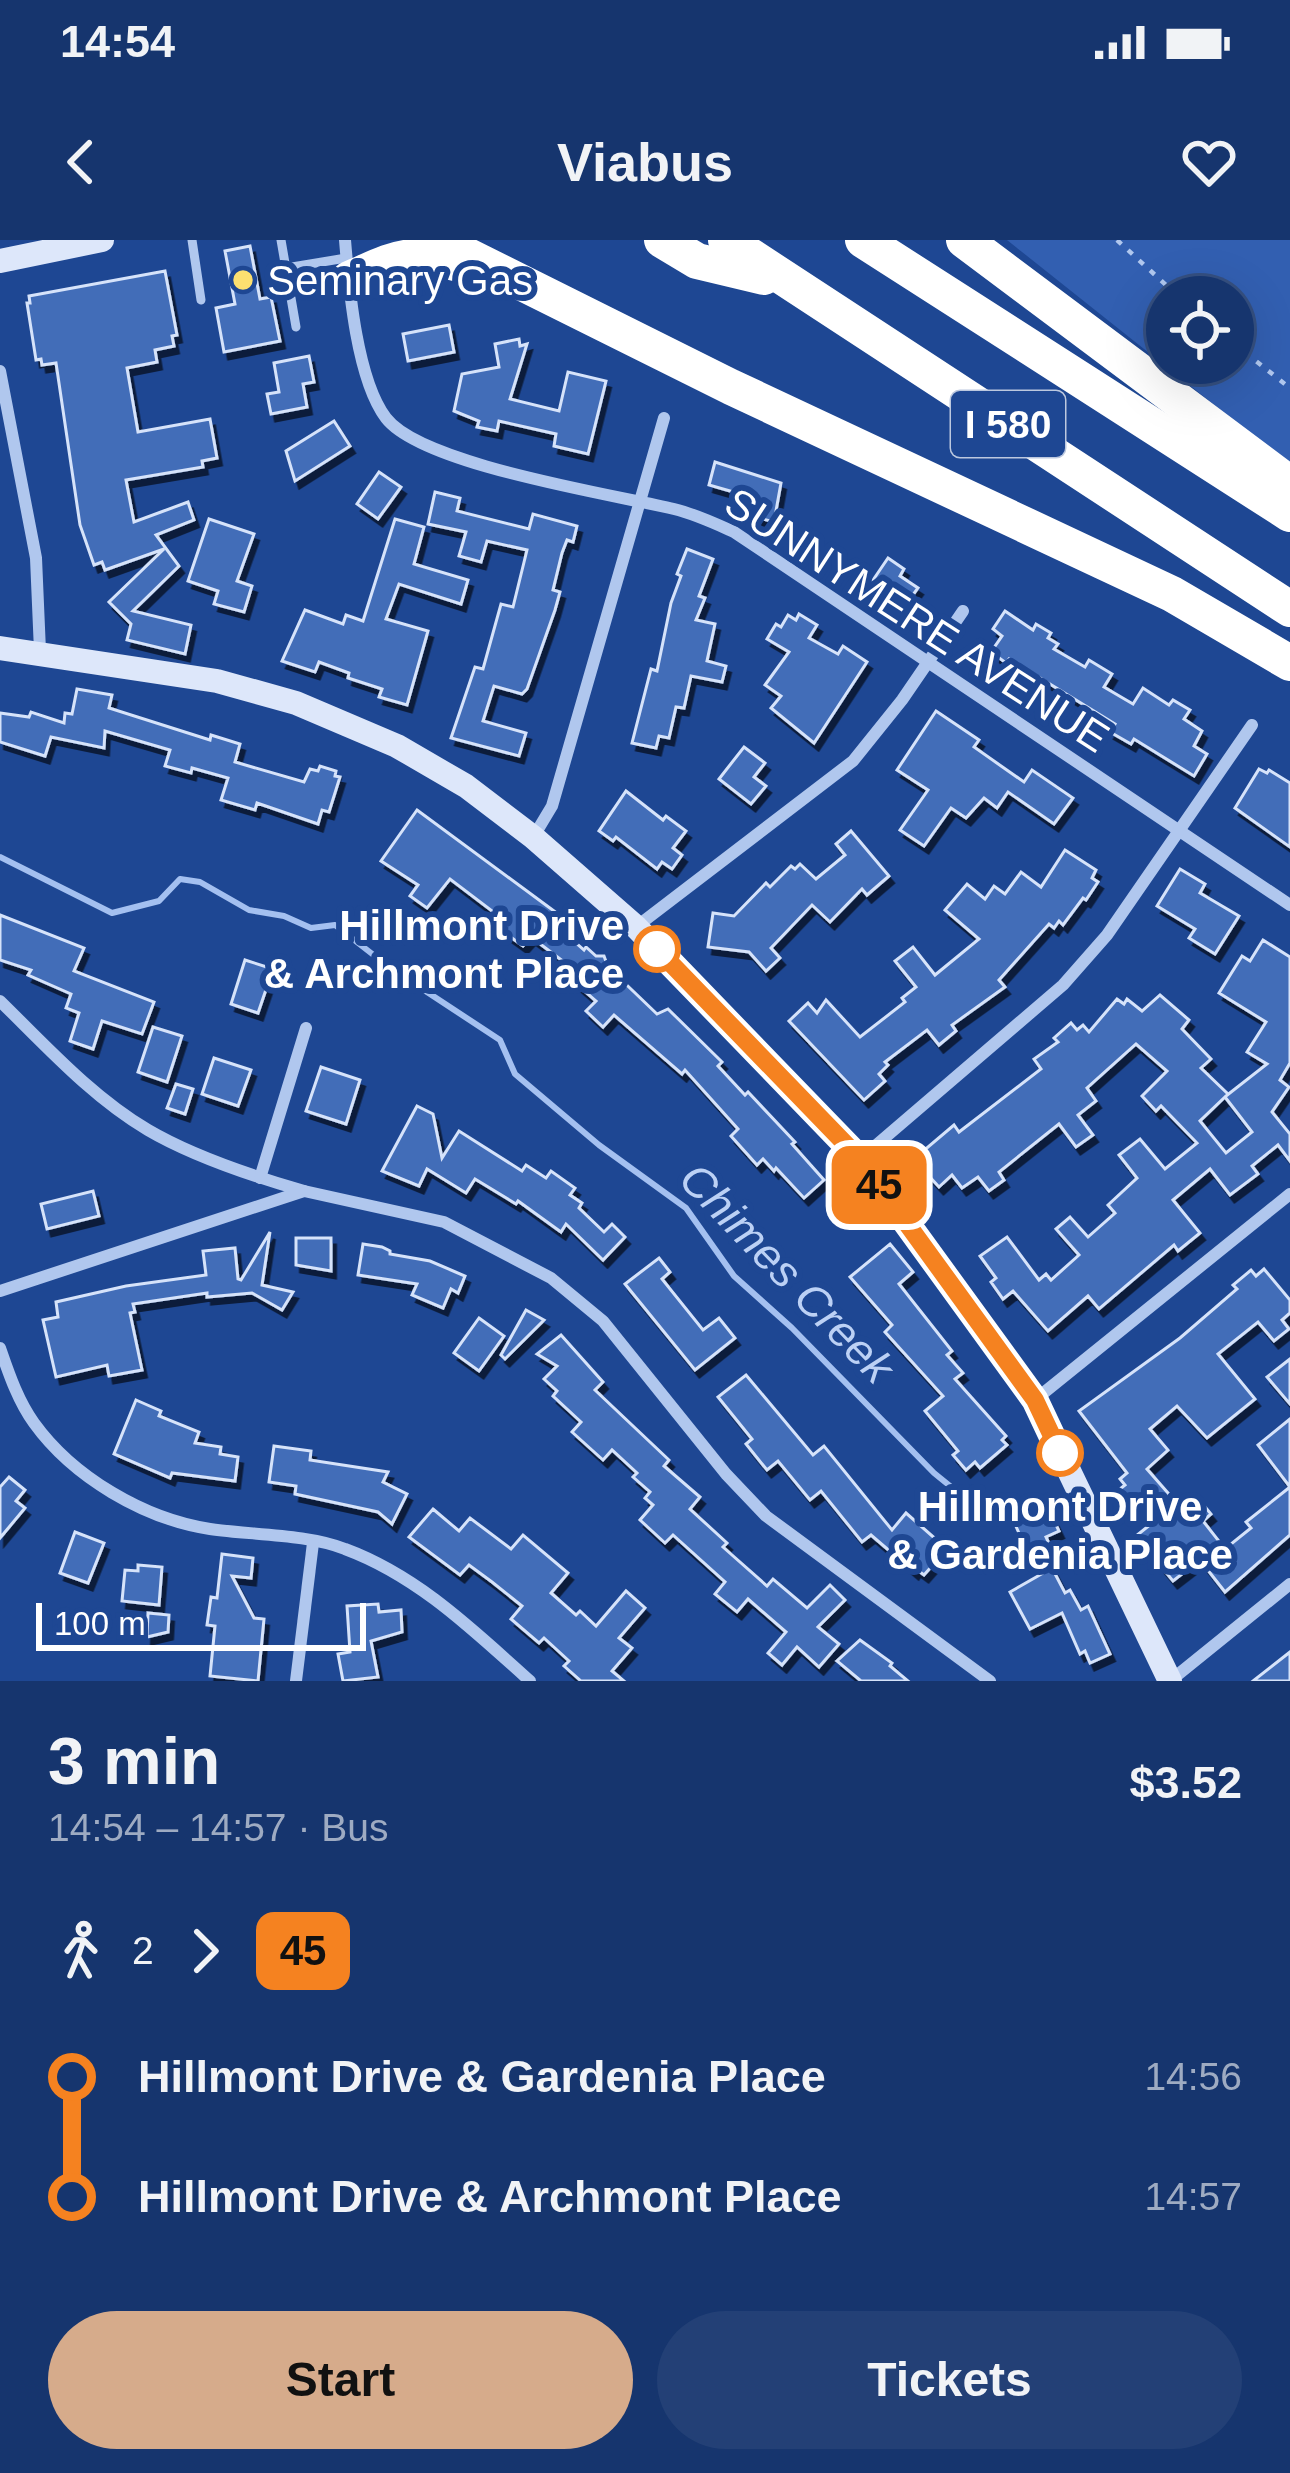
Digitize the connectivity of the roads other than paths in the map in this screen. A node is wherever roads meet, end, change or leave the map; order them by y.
1 (102, 240) edge
2 (192, 240) edge
3 (281, 240) edge
4 (345, 240) edge
5 (436, 240) edge
6 (662, 240) edge
7 (726, 240) edge
8 (863, 240) edge
9 (964, 240) edge
10 (0, 260) edge
11 (286, 268) junction
12 (348, 268) junction
13 (794, 284) junction
14 (532, 287) junction
15 (201, 300) dead end
16 (296, 327) dead end
17 (0, 371) edge
18 (664, 418) dead end
19 (1290, 484) edge
20 (639, 503) junction
21 (1290, 514) edge
22 (1290, 609) edge
23 (963, 611) dead end
24 (0, 648) edge
25 (40, 651) junction
26 (929, 662) junction
27 (1290, 663) edge
28 (1252, 725) dead end
29 (1178, 829) junction
30 (533, 837) junction
31 (1290, 905) edge
32 (636, 927) junction
33 (0, 1001) edge
34 (306, 1028) dead end
35 (860, 1159) junction
36 (260, 1178) junction
37 (304, 1191) junction
38 (1290, 1194) edge
39 (0, 1291) edge
40 (0, 1348) edge
41 (1035, 1400) junction
42 (313, 1543) junction
43 (1290, 1584) edge
44 (296, 1681) edge
45 (530, 1681) edge
46 (990, 1681) edge
47 (1170, 1681) edge

1 - 10 street
2 - 15 lane
3 - 11 lane
4 - 12 street, SUNNYMERE AVENUE
5 - 14 highway
6 - 13 highway
7 - 13 highway, I 580
8 - 21 highway, I 580
9 - 19 highway
11 - 12 lane
11 - 16 lane
12 - 14 highway
12 - 20 street, SUNNYMERE AVENUE
13 - 22 highway, I 580
14 - 27 highway
17 - 25 street
18 - 20 street
20 - 26 street, SUNNYMERE AVENUE
20 - 30 street
23 - 26 street
24 - 25 street
25 - 30 street
26 - 29 street, SUNNYMERE AVENUE
26 - 32 street
28 - 29 street
29 - 31 street, SUNNYMERE AVENUE
29 - 35 street
30 - 32 street
32 - 35 street
33 - 36 street
34 - 36 street
35 - 41 street
36 - 37 street
37 - 39 street
37 - 46 street
38 - 41 street
40 - 42 street
41 - 47 street
42 - 44 street
42 - 45 street
43 - 47 street

